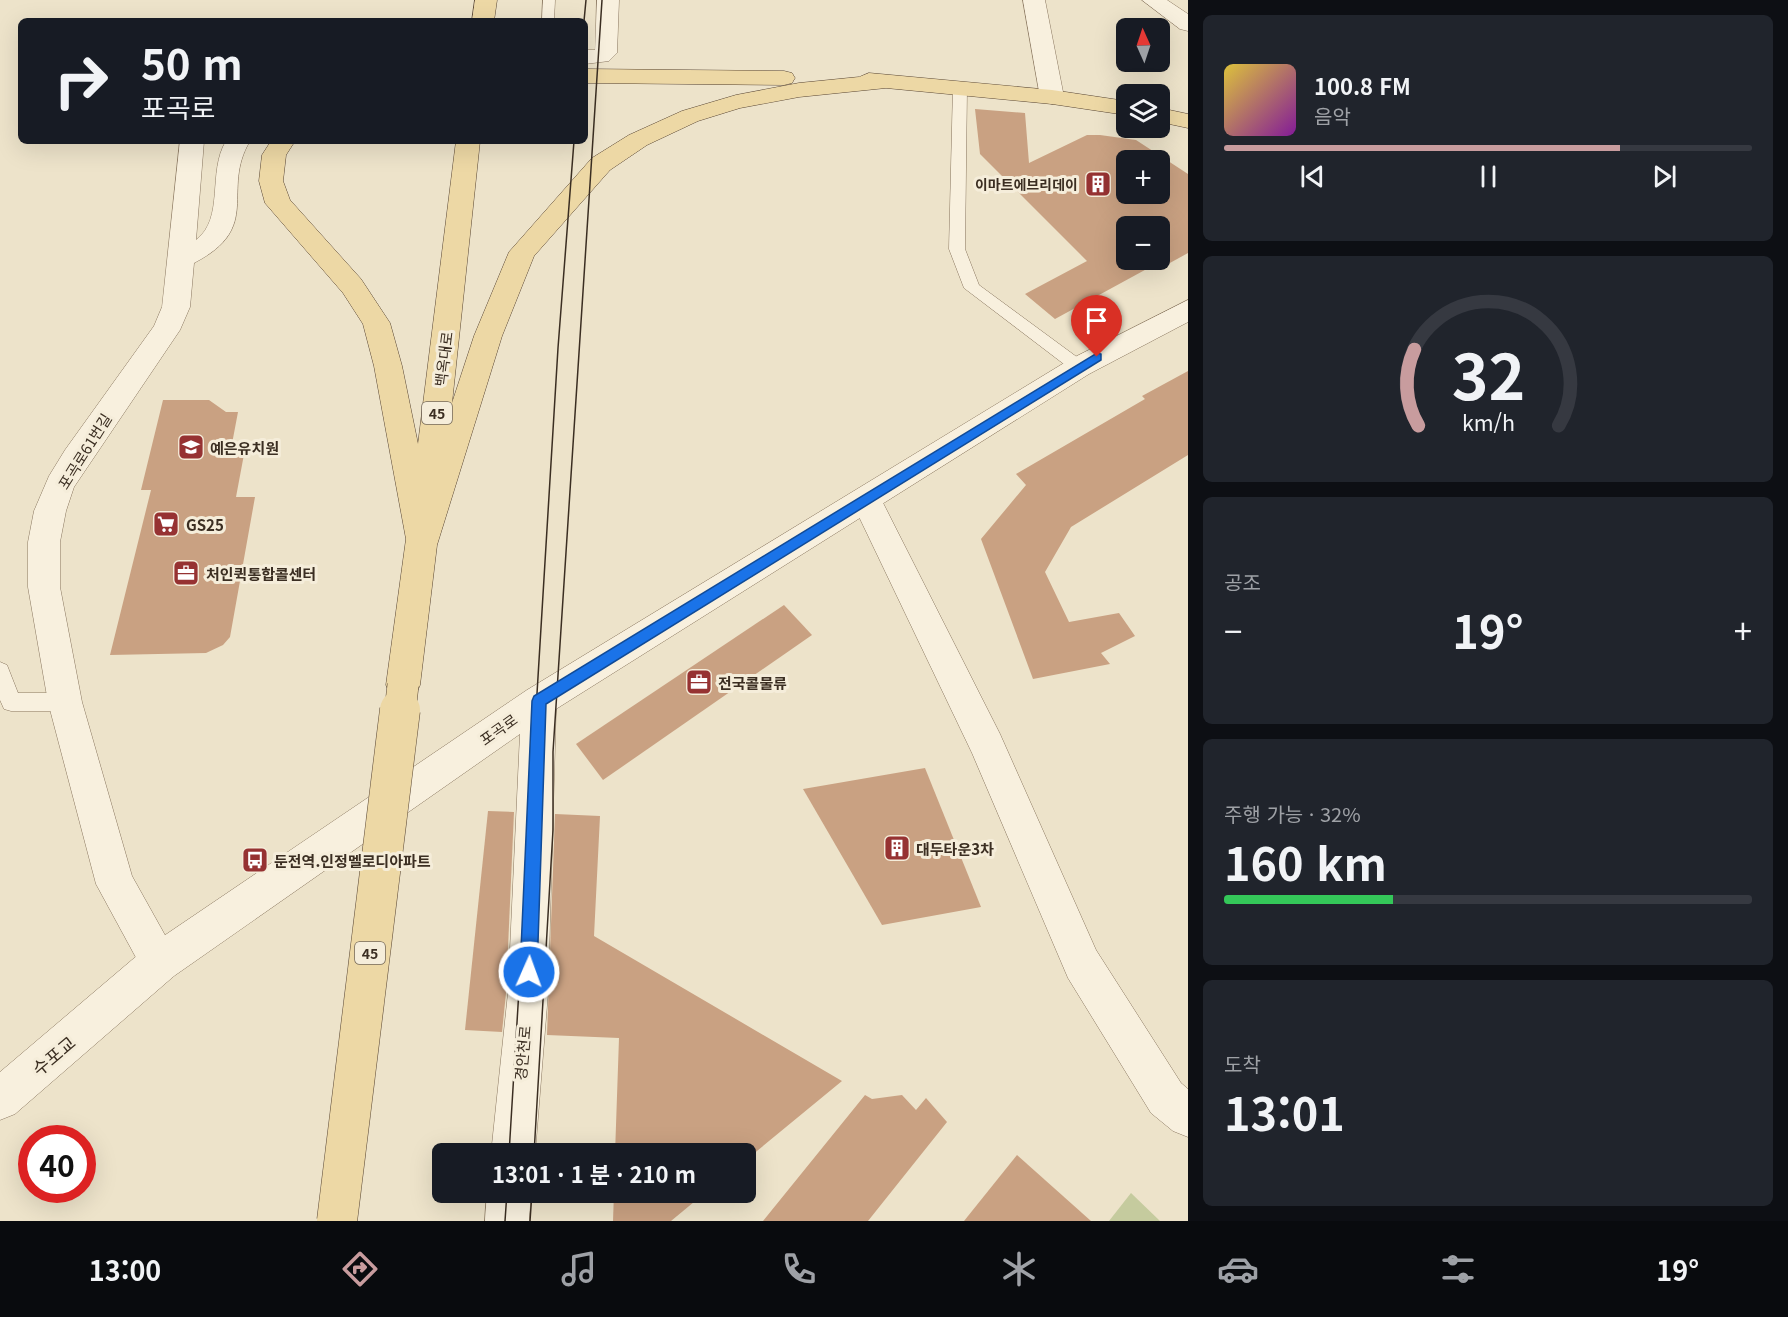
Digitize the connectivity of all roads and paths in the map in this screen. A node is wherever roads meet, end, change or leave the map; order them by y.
1 (486, 0) edge
2 (549, 0) edge
3 (608, 0) edge
4 (1034, 0) edge
5 (1153, 0) edge
6 (483, 18) edge
7 (548, 18) edge
8 (1188, 24) edge
9 (588, 57) edge
10 (588, 76) edge
11 (891, 81) junction
12 (960, 87) junction
13 (1052, 97) junction
14 (1116, 107) edge
15 (192, 144) edge
16 (237, 144) edge
17 (281, 144) edge
18 (468, 144) edge
19 (182, 259) junction
20 (1188, 310) edge
21 (1079, 367) junction
22 (866, 500) junction
23 (422, 543) junction
24 (0, 671) edge
25 (539, 701) junction
26 (64, 702) junction
27 (160, 962) junction
28 (106, 1010) joint
29 (0, 1099) edge
30 (1188, 1116) edge
31 (514, 1143) edge
32 (508, 1203) edge
33 (337, 1221) edge
34 (507, 1221) edge

1 - 6 main road
2 - 7 lane
3 - 9 street
4 - 13 street
5 - 8 street
10 - 11 main road
11 - 12 main road
11 - 23 main road
12 - 13 main road
12 - 21 lane
13 - 14 main road
15 - 19 street, 포곡로61번길
16 - 19 street
17 - 23 main road
18 - 23 main road, 백옥대로 / 45
19 - 26 street, 포곡로61번길
20 - 21 street, 포곡로
21 - 22 street, 포곡로
22 - 25 street, 포곡로
22 - 30 street
23 - 33 main road, 백옥대로 / 45, bridge
24 - 26 lane
25 - 27 street, 포곡로
25 - 31 street, 경안천로
26 - 27 street, 포곡로61번길
27 - 28 street, 포곡로
28 - 29 street, 수포교
32 - 34 street

